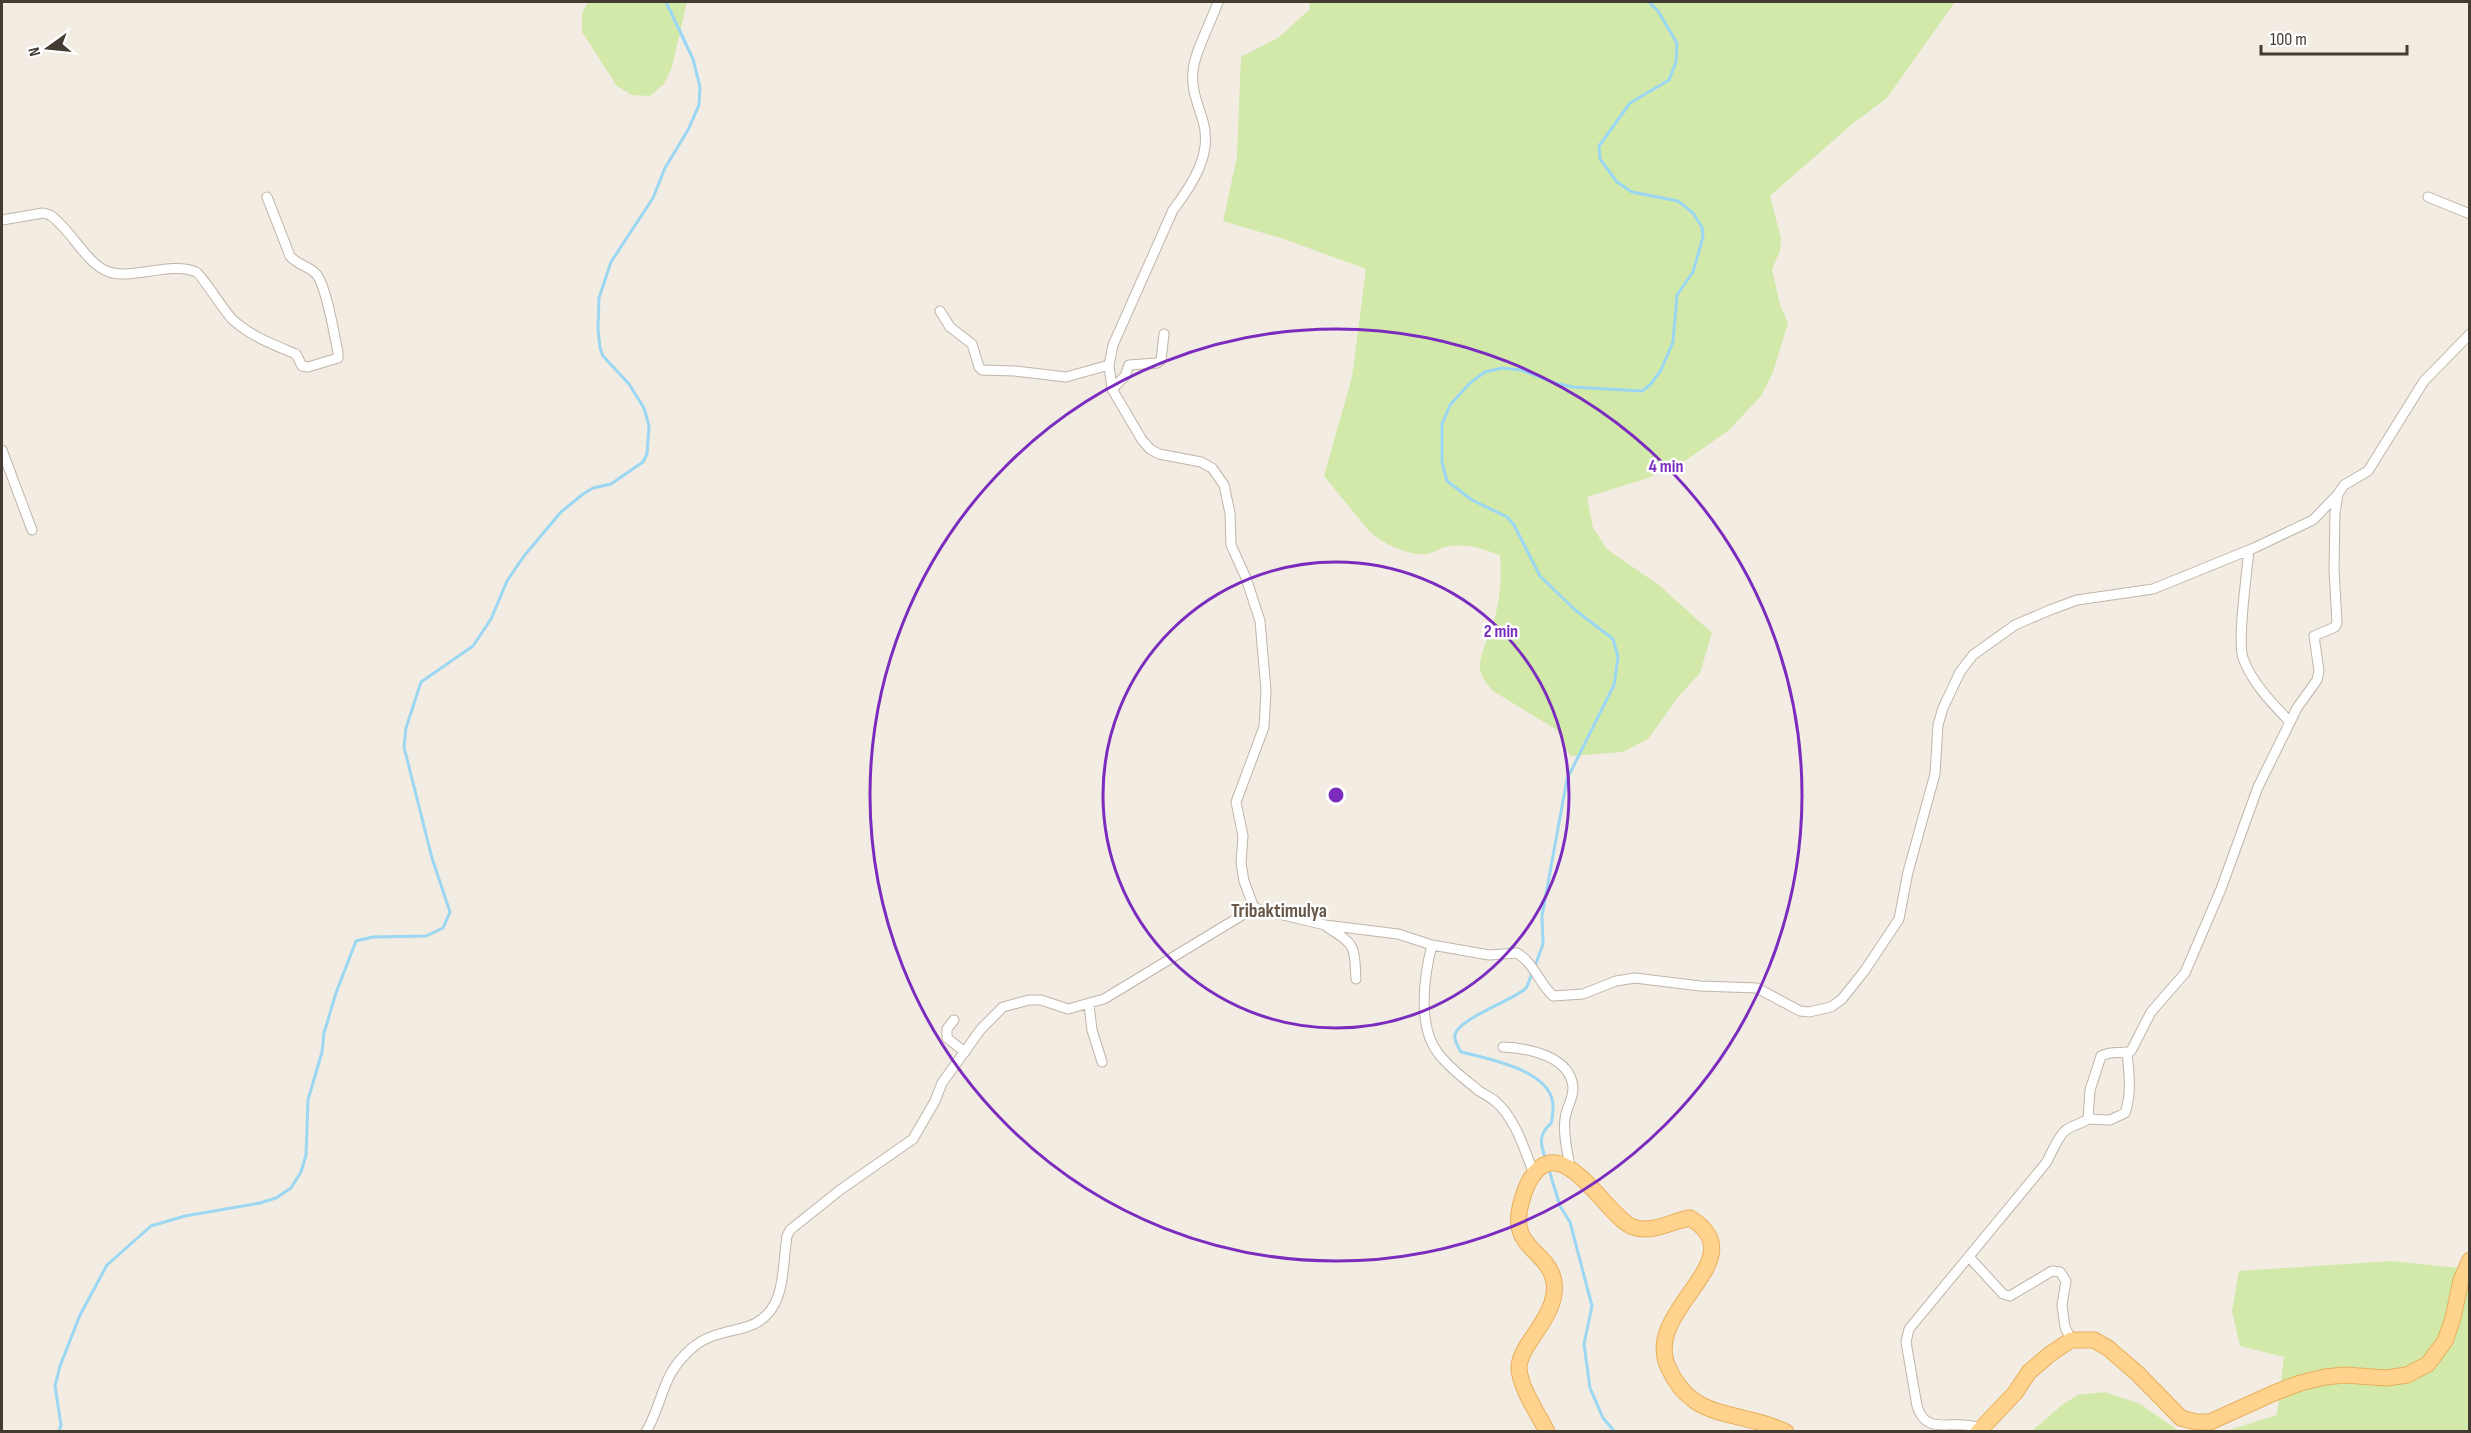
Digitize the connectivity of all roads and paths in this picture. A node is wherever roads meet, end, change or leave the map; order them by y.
1 (1218, 2) edge
2 (2428, 197) dead end
3 (267, 198) dead end
4 (2469, 214) edge
5 (2, 220) edge
6 (940, 311) dead end
7 (1164, 334) dead end
8 (2469, 334) edge
9 (1109, 366) junction
10 (1112, 388) junction
11 (2, 450) edge
12 (2338, 494) junction
13 (32, 530) dead end
14 (2249, 550) junction
15 (2290, 722) junction
16 (1254, 909) junction
17 (1325, 925) junction
18 (1432, 945) junction
19 (1356, 979) dead end
20 (1089, 1004) junction
21 (954, 1020) dead end
22 (1503, 1047) dead end
23 (965, 1052) junction
24 (2127, 1052) junction
25 (1102, 1062) dead end
26 (2088, 1119) junction
27 (1570, 1166) junction
28 (1534, 1174) junction
29 (1970, 1258) junction
30 (2469, 1260) edge
31 (2071, 1340) junction
32 (1980, 1430) edge
33 (646, 1431) edge
34 (1547, 1431) edge
35 (1786, 1431) edge

1 - 9 street
2 - 4 street
3 - 5 street
6 - 9 street
7 - 10 street
8 - 12 street
9 - 10 street
10 - 16 street
11 - 13 street
12 - 14 street
12 - 15 street
14 - 15 street
14 - 18 street
15 - 24 street
16 - 17 street
16 - 20 street
17 - 18 street
17 - 19 street
18 - 28 street
20 - 23 street
20 - 25 street
21 - 23 street
22 - 27 street
23 - 33 street
24 - 26 street
24 - 26 street
26 - 29 street
27 - 28 main road
27 - 35 main road
28 - 34 main road
29 - 31 street
29 - 32 street
30 - 31 main road
31 - 32 main road

